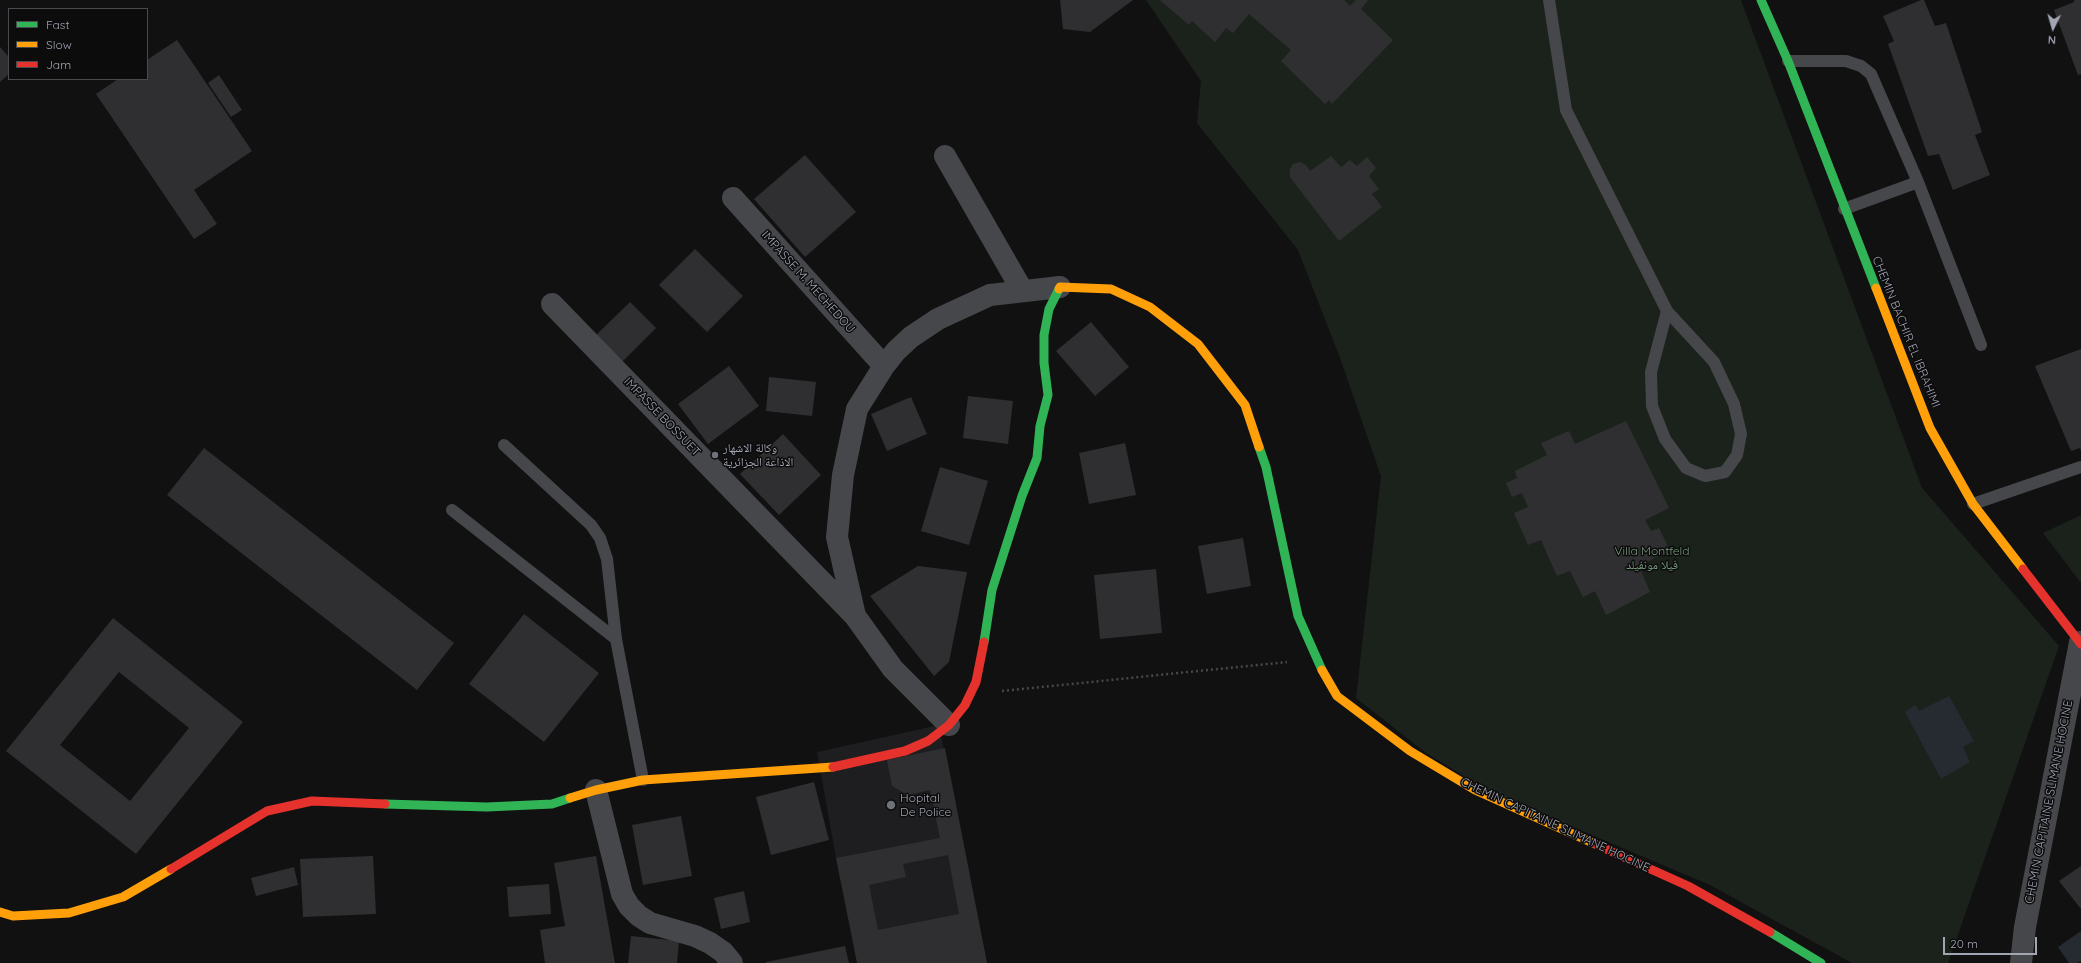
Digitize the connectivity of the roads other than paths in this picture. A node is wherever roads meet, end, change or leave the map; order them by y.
1 (1549, 0) edge
2 (1761, 0) edge
3 (1788, 61) junction
4 (945, 156) dead end
5 (1918, 182) junction
6 (733, 198) dead end
7 (1844, 209) junction
8 (1060, 287) junction
9 (1022, 290) junction
10 (552, 304) dead end
11 (1667, 311) junction
12 (1981, 345) dead end
13 (884, 366) junction
14 (504, 444) dead end
15 (2081, 467) edge
16 (1973, 504) junction
17 (452, 510) dead end
18 (855, 616) junction
19 (616, 639) junction
20 (2080, 643) edge
21 (949, 725) junction
22 (643, 780) junction
23 (596, 790) junction
24 (0, 912) edge
25 (732, 963) edge
26 (1821, 963) edge
27 (2021, 963) edge

1 - 11 lane
2 - 3 street, CHEMIN BACHIR EL IBRAHIMI
3 - 5 lane
3 - 7 street, CHEMIN BACHIR EL IBRAHIMI
4 - 9 street
5 - 7 lane
5 - 12 lane
6 - 13 street, IMPASSE M. MECHEDOU
7 - 16 street, CHEMIN BACHIR EL IBRAHIMI
8 - 9 street
8 - 21 street
8 - 26 street, CHEMIN CAPITAINE SLIMANE HOCINE
9 - 13 street
10 - 18 street, IMPASSE BOSSUET
11 - 11 lane
13 - 18 street
14 - 19 lane
15 - 16 lane
16 - 20 street, CHEMIN BACHIR EL IBRAHIMI
17 - 19 lane
18 - 21 street
19 - 22 lane
20 - 27 street, CHEMIN CAPITAINE SLIMANE HOCINE
21 - 22 street
22 - 23 street
23 - 24 street
23 - 25 street

